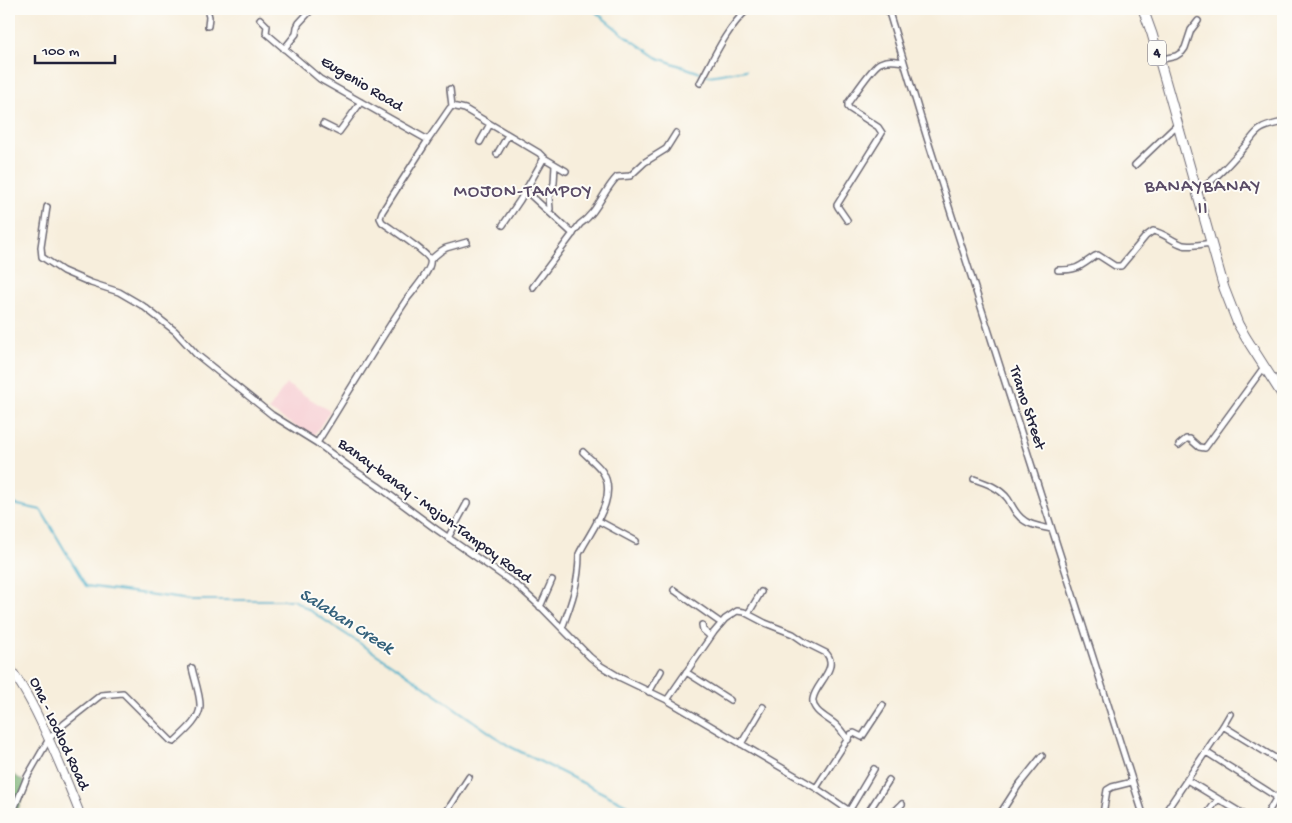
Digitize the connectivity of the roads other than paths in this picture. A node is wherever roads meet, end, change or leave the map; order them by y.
1 (207, 9) edge
2 (312, 9) edge
3 (748, 9) edge
4 (888, 9) edge
5 (1143, 9) edge
6 (260, 19) dead end
7 (1198, 21) dead end
8 (208, 26) dead end
9 (284, 48) junction
10 (1159, 60) junction
11 (904, 62) junction
12 (700, 83) dead end
13 (450, 90) dead end
14 (361, 102) junction
15 (452, 106) junction
16 (1283, 122) edge
17 (323, 124) dead end
18 (490, 124) junction
19 (1177, 125) junction
20 (676, 134) dead end
21 (508, 135) junction
22 (428, 140) junction
23 (480, 142) dead end
24 (497, 154) dead end
25 (544, 158) junction
26 (555, 165) junction
27 (1135, 165) dead end
28 (566, 171) dead end
29 (525, 190) junction
30 (1197, 192) junction
31 (47, 207) dead end
32 (550, 210) dead end
33 (847, 220) dead end
34 (503, 225) dead end
35 (573, 234) junction
36 (467, 242) dead end
37 (1211, 243) junction
38 (430, 260) junction
39 (1058, 270) dead end
40 (533, 287) dead end
41 (1264, 368) junction
42 (1283, 375) edge
43 (1275, 384) junction
44 (1283, 396) edge
45 (317, 443) junction
46 (1179, 445) dead end
47 (583, 452) dead end
48 (974, 479) dead end
49 (467, 503) dead end
50 (598, 520) junction
51 (1051, 529) junction
52 (448, 538) junction
53 (636, 541) dead end
54 (552, 580) dead end
55 (674, 590) dead end
56 (761, 592) dead end
57 (540, 607) junction
58 (748, 614) junction
59 (721, 623) junction
60 (702, 625) dead end
61 (562, 628) junction
62 (710, 636) junction
63 (9, 667) edge
64 (192, 668) dead end
65 (661, 670) dead end
66 (686, 672) junction
67 (649, 692) junction
68 (667, 700) junction
69 (730, 700) dead end
70 (883, 705) dead end
71 (763, 707) dead end
72 (1230, 714) dead end
73 (1223, 726) junction
74 (49, 739) junction
75 (848, 740) junction
76 (741, 744) junction
77 (1206, 752) junction
78 (1042, 756) dead end
79 (1283, 763) edge
80 (874, 769) dead end
81 (469, 777) dead end
82 (889, 780) dead end
83 (1187, 780) junction
84 (1132, 782) junction
85 (816, 788) junction
86 (1283, 792) edge
87 (1218, 799) junction
88 (1280, 799) edge
89 (902, 804) dead end
90 (851, 812) edge
91 (1239, 813) edge
92 (12, 814) edge
93 (80, 814) edge
94 (445, 814) edge
95 (867, 814) edge
96 (892, 814) edge
97 (1000, 814) edge
98 (1103, 814) edge
99 (1142, 814) edge
100 (1164, 814) edge
101 (1207, 814) edge
102 (1267, 814) edge

1 - 8 street
2 - 9 street
3 - 12 street
4 - 11 street, Tramo Street
5 - 10 highway, 4
6 - 9 street, Eugenio Road
7 - 10 street
9 - 14 street, Eugenio Road
10 - 19 highway, 4
11 - 33 street
11 - 51 street, Tramo Street
13 - 15 street
14 - 17 street
14 - 22 street, Eugenio Road
15 - 18 street
15 - 22 street
16 - 30 street
18 - 21 street
18 - 23 street
19 - 27 street
19 - 30 highway, 4
20 - 35 street
21 - 24 street
21 - 25 street
22 - 38 street
25 - 26 street
25 - 29 street
26 - 28 street
26 - 32 street
29 - 34 street
29 - 35 street
30 - 37 highway, 4
31 - 45 street, Banay-banay - Mojon-Tampoy Road
35 - 40 street
36 - 38 street
37 - 39 street
37 - 41 highway, 4
38 - 45 street
41 - 43 highway, 4
41 - 46 street
42 - 43 street
43 - 44 highway, 4
45 - 52 street, Banay-banay - Mojon-Tampoy Road
47 - 50 street
48 - 51 street
49 - 52 street
50 - 53 street
50 - 61 street
51 - 84 street, Tramo Street
52 - 57 street, Banay-banay - Mojon-Tampoy Road
54 - 57 street
55 - 59 street
56 - 58 street
57 - 61 street, Banay-banay - Mojon-Tampoy Road
58 - 59 street
58 - 75 street
59 - 62 street
60 - 62 street
61 - 67 street, Banay-banay - Mojon-Tampoy Road
62 - 66 street
63 - 74 main road, Ona - Lodlod Road
64 - 74 street
65 - 67 street
66 - 68 street
66 - 69 street
67 - 68 street, Banay-banay - Mojon-Tampoy Road
68 - 76 street, Banay-banay - Mojon-Tampoy Road
70 - 75 street
71 - 76 street
72 - 73 street
73 - 77 street
73 - 79 street
74 - 92 street
74 - 93 main road, Ona - Lodlod Road
75 - 85 street
76 - 85 street, Banay-banay - Mojon-Tampoy Road
77 - 83 street
77 - 88 street
78 - 97 street
80 - 90 street
81 - 94 street
82 - 95 street
83 - 87 street
83 - 100 street
84 - 98 street
84 - 99 street, Tramo Street
85 - 90 street, Banay-banay - Mojon-Tampoy Road
86 - 88 street
87 - 91 street
87 - 101 street
88 - 102 street
89 - 96 street

